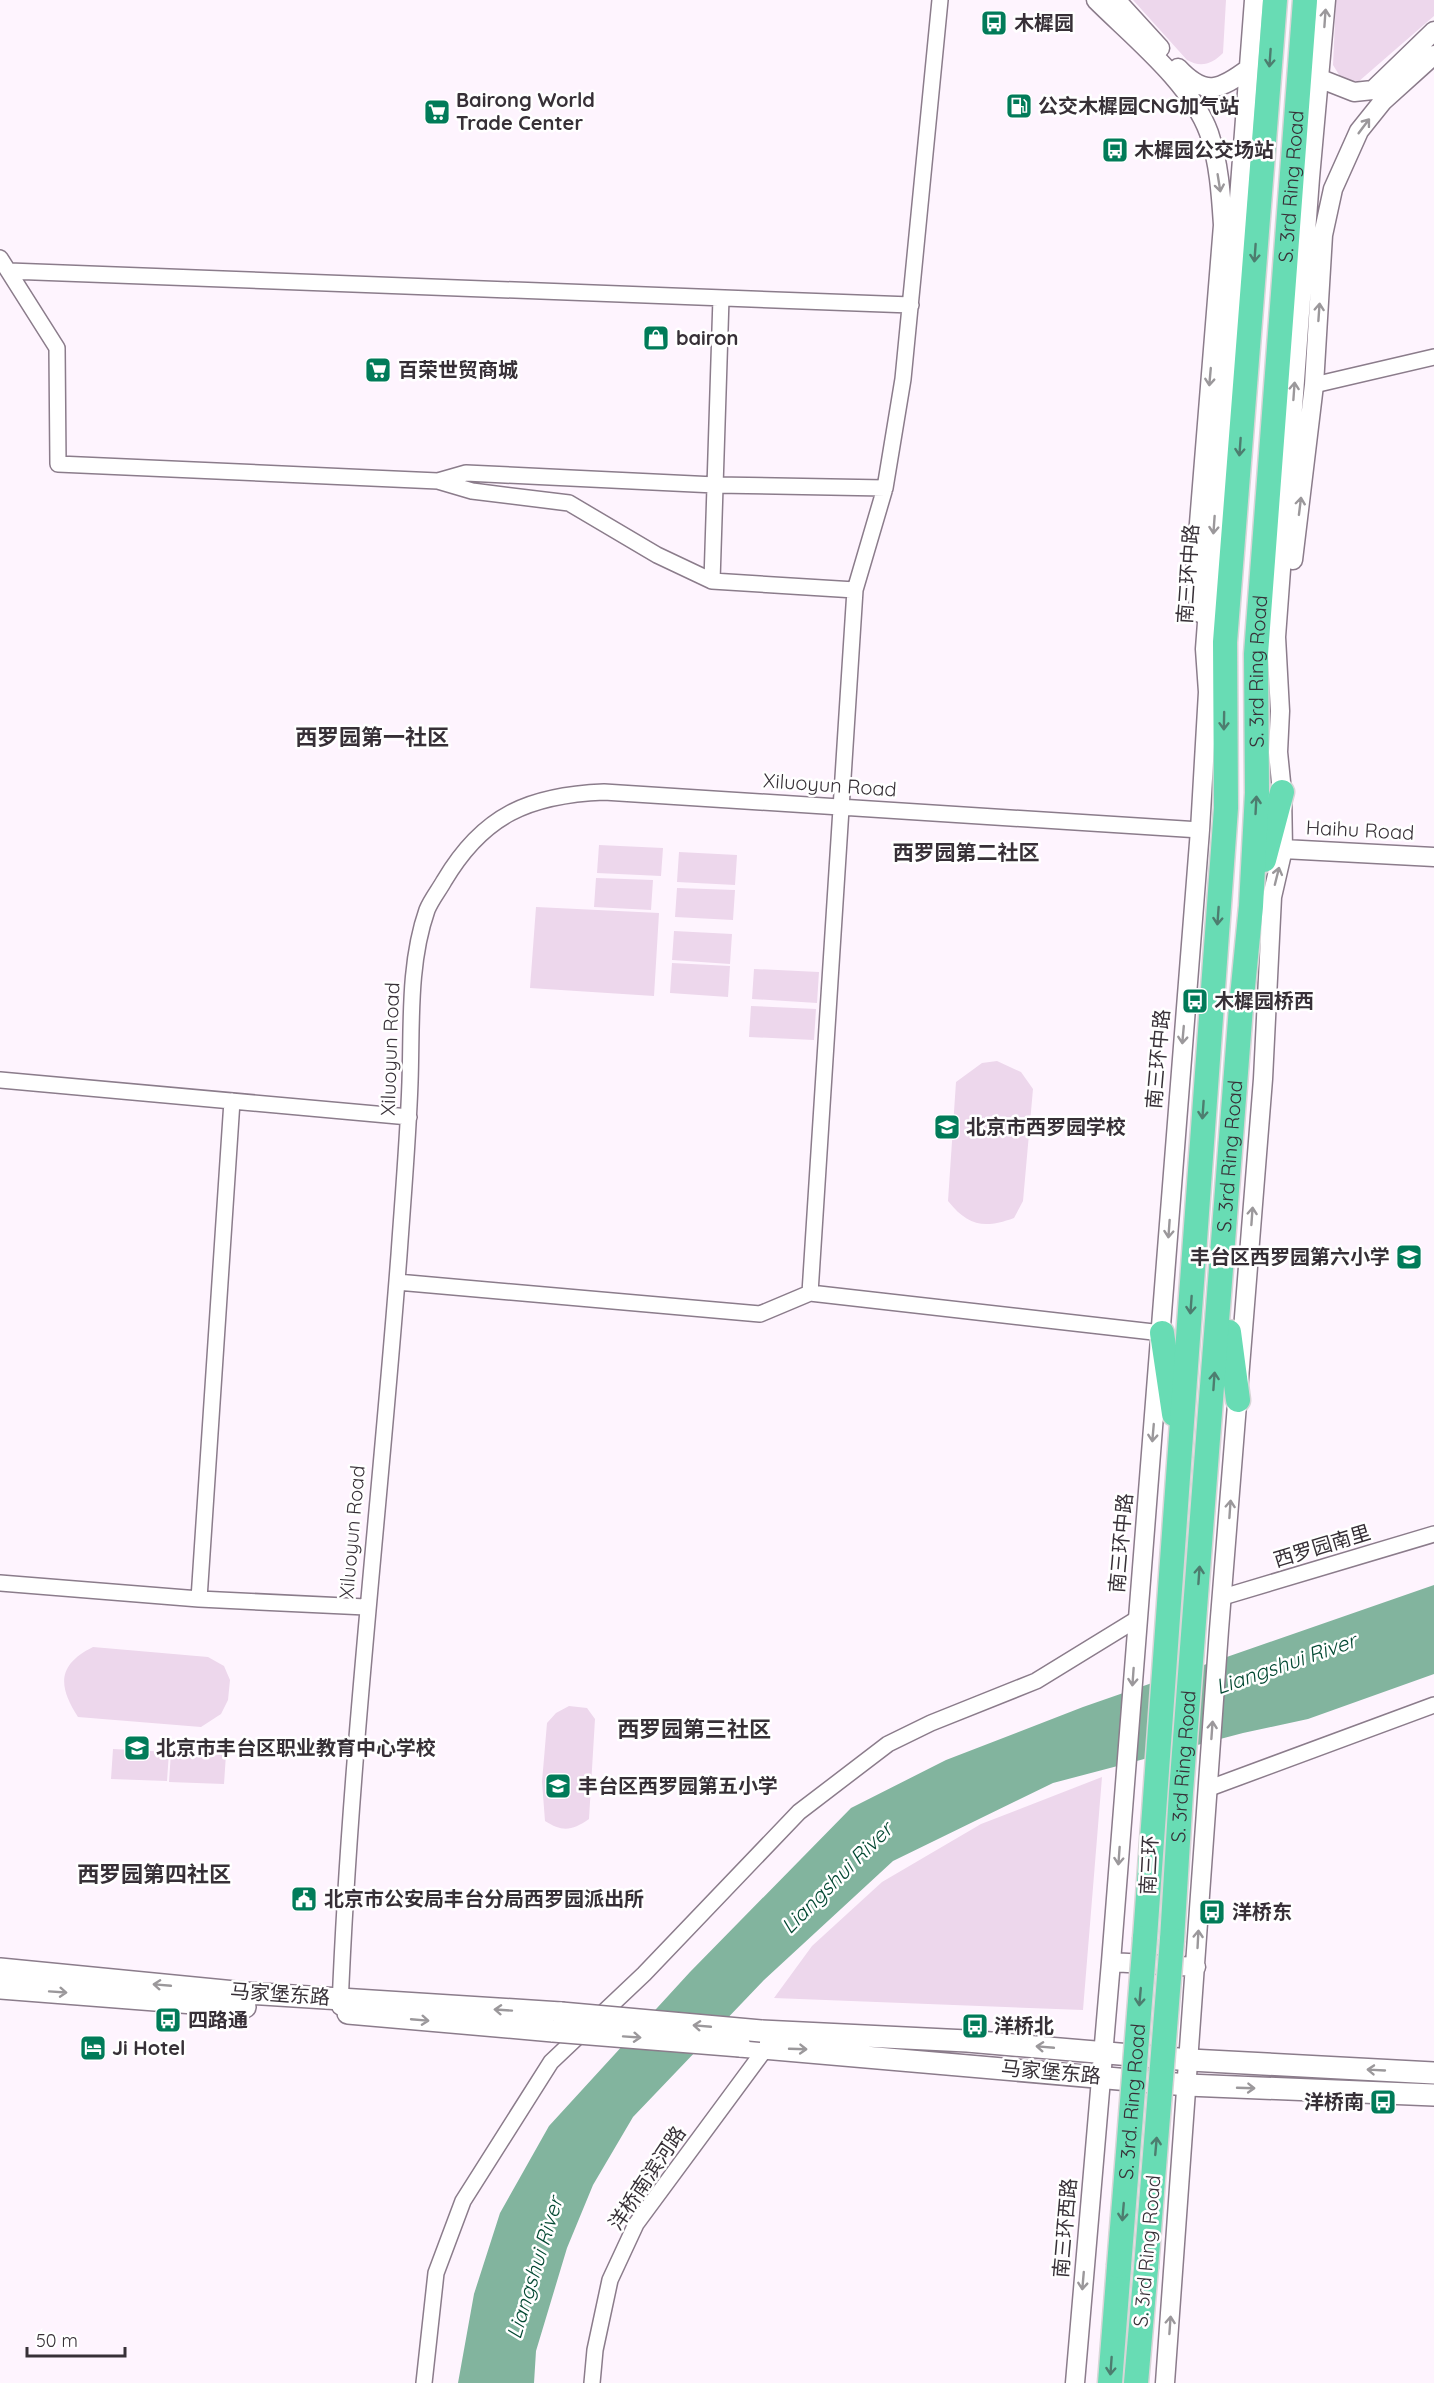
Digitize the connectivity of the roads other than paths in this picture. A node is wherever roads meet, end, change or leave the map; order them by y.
1 (940, 0) edge
2 (1096, 0) edge
3 (1116, 0) edge
4 (1254, 0) edge
5 (1275, 0) edge
6 (1305, 0) edge
7 (1326, 0) edge
8 (1434, 32) edge
9 (1434, 55) edge
10 (1248, 69) junction
11 (1321, 79) junction
12 (0, 258) edge
13 (9, 271) junction
14 (721, 298) junction
15 (911, 305) junction
16 (1434, 357) edge
17 (1314, 385) junction
18 (438, 481) junction
19 (715, 484) junction
20 (885, 488) junction
21 (712, 581) junction
22 (855, 590) junction
23 (1261, 604) junction
24 (1276, 638) junction
25 (1215, 645) junction
26 (1208, 692) joint
27 (1280, 711) junction
28 (1282, 792) junction
29 (841, 807) junction
30 (1200, 830) junction
31 (1283, 849) junction
32 (1434, 857) edge
33 (1251, 906) junction
34 (0, 1080) edge
35 (232, 1101) junction
36 (409, 1117) junction
37 (1222, 1280) junction
38 (397, 1282) junction
39 (810, 1293) junction
40 (1162, 1333) junction
41 (1238, 1400) junction
42 (1181, 1457) junction
43 (1434, 1534) edge
44 (0, 1583) edge
45 (1223, 1597) junction
46 (199, 1599) junction
47 (366, 1607) junction
48 (1137, 1619) junction
49 (1434, 1705) edge
50 (1208, 1789) junction
51 (1154, 1791) joint
52 (1145, 1938) joint
53 (1111, 1962) junction
54 (1196, 1967) junction
55 (0, 1969) edge
56 (0, 1988) edge
57 (340, 2006) junction
58 (557, 2022) junction
59 (764, 2039) junction
60 (1103, 2052) junction
61 (1190, 2060) junction
62 (1434, 2073) edge
63 (1101, 2076) junction
64 (1187, 2085) junction
65 (1434, 2095) edge
66 (1119, 2266) joint
67 (424, 2383) edge
68 (592, 2383) edge
69 (1075, 2383) edge
70 (1110, 2383) edge
71 (1136, 2383) edge
72 (1165, 2383) edge

1 - 15 street
2 -> 25 street
3 - 10 street
4 - 10 street, 南三环中路
5 -> 25 highway, S. 3rd Ring Road
6 - 23 highway, S. 3rd Ring Road
11 -> 7 street
8 - 11 street
17 -> 9 street
10 -> 25 street, 南三环中路
24 -> 11 street
12 - 13 street
13 - 14 street
13 - 18 street
14 - 15 street
14 - 19 street
15 - 20 street
16 - 17 street
27 -> 17 street
18 - 19 street
18 - 21 street
19 - 20 street
19 - 21 street
20 - 22 street
21 - 22 street
22 - 29 street
23 - 24 highway
33 -> 23 highway, S. 3rd Ring Road
24 - 27 street
25 - 26 highway
25 -> 42 highway, S. 3rd Ring Road
26 - 30 street, 南三环中路
27 - 28 street
28 - 31 street
28 - 33 highway
29 - 30 street, Xiluoyun Road
29 - 36 street, Xiluoyun Road
29 - 39 street
30 -> 40 street, 南三环中路
31 - 32 street, Haihu Road
41 -> 31 street
33 - 37 highway, S. 3rd Ring Road
34 - 35 street
35 - 36 street
35 - 46 street
36 - 38 street, Xiluoyun Road
37 - 41 highway
71 -> 37 highway, S. 3rd Ring Road, bridge
38 - 39 street
38 - 47 street, Xiluoyun Road
39 - 40 street
40 - 42 highway
40 -> 48 street, 南三环中路
45 -> 41 street
42 - 51 highway, S. 3rd Ring Road
43 - 45 street, 西罗园南里
44 - 46 street
50 -> 45 street
46 - 47 street
47 - 57 street, Xiluoyun Road
48 -> 53 street, 南三环中路
48 - 67 street
49 - 50 street
54 -> 50 street
51 - 52 highway, 南三环
52 -> 66 highway, S. 3rd. Ring Road, bridge
53 - 54 street
53 - 60 street, 南三环中路
54 - 61 street
57 -> 55 main road, 马家堡东路
56 -> 57 main road
57 - 58 main road, 马家堡东路
59 -> 58 main road, bridge
58 -> 59 main road, 马家堡东路, bridge
60 -> 59 main road, 马家堡东路
59 -> 63 main road, 马家堡东路
59 - 68 street, 洋桥南滨河路
60 - 61 main road, 马家堡东路
60 - 63 street, 南三环西路
62 -> 61 main road, 马家堡东路
61 - 64 street
63 - 64 main road, 马家堡东路
63 -> 69 street, 南三环西路
64 -> 65 main road, 马家堡东路
72 -> 64 street
66 -> 70 highway, S. 3rd Ring Road

